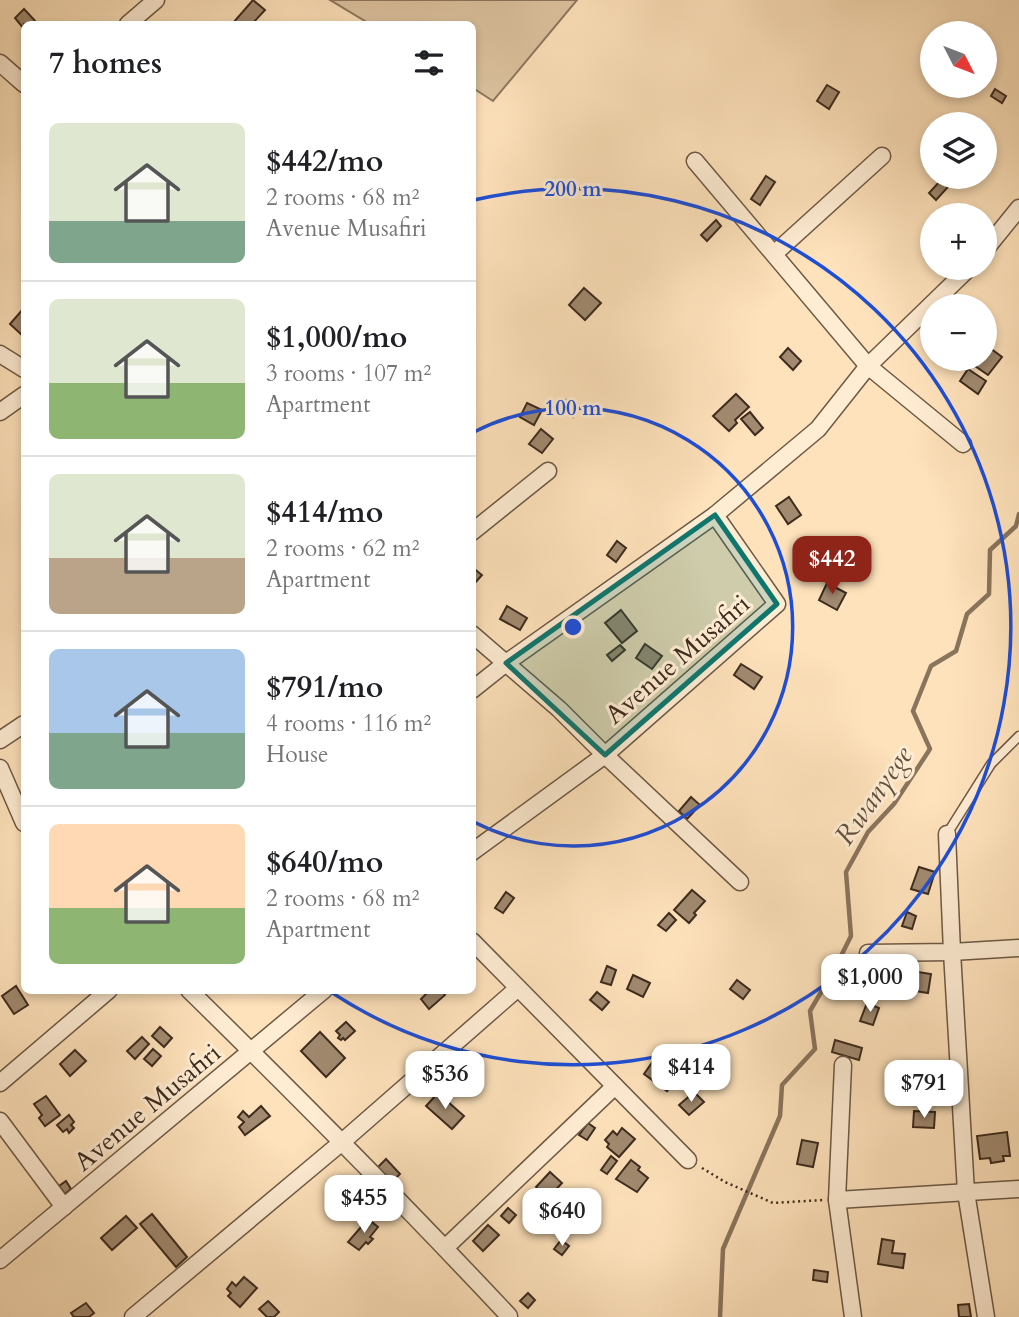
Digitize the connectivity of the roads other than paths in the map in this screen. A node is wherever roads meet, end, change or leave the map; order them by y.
1 (156, 0) edge
2 (132, 21) edge
3 (0, 63) edge
4 (21, 81) edge
5 (881, 156) dead end
6 (695, 161) dead end
7 (1019, 208) edge
8 (997, 235) edge
9 (774, 254) junction
10 (957, 280) edge
11 (0, 354) edge
12 (869, 366) junction
13 (21, 367) edge
14 (21, 397) edge
15 (0, 412) edge
16 (963, 444) dead end
17 (548, 471) dead end
18 (715, 515) junction
19 (476, 529) edge
20 (476, 637) edge
21 (506, 663) junction
22 (476, 687) edge
23 (21, 726) edge
24 (1019, 736) edge
25 (0, 740) edge
26 (605, 755) junction
27 (0, 768) edge
28 (21, 816) edge
29 (947, 834) joint
30 (476, 849) edge
31 (740, 882) dead end
32 (476, 945) edge
33 (1019, 948) edge
34 (952, 952) junction
35 (868, 953) dead end
36 (518, 988) junction
37 (104, 994) edge
38 (193, 994) edge
39 (319, 994) edge
40 (252, 1052) junction
41 (843, 1065) dead end
42 (0, 1083) edge
43 (615, 1086) junction
44 (0, 1121) edge
45 (342, 1142) junction
46 (688, 1160) road end
47 (1019, 1189) edge
48 (966, 1192) junction
49 (837, 1200) junction
50 (64, 1207) junction
51 (445, 1248) junction
52 (0, 1260) edge
53 (133, 1317) edge
54 (508, 1317) edge
55 (853, 1317) edge
56 (986, 1317) edge

1 - 2 street
3 - 4 street
5 - 9 street
6 - 9 street
7 - 8 street
9 - 12 street
10 - 12 street
11 - 13 street
12 - 16 street
12 - 18 street
14 - 15 street
17 - 19 street
18 - 21 street
18 - 26 street, Avenue Musafiri
20 - 21 street
21 - 22 street
21 - 26 street
23 - 25 street
24 - 29 lane
26 - 30 street, Avenue Musafiri
26 - 31 street
27 - 28 street
29 - 34 street
32 - 36 street
33 - 34 street
34 - 35 street
34 - 48 street
36 - 43 street
36 - 45 street
37 - 42 street
38 - 40 street
39 - 40 street, Avenue Musafiri
40 - 45 street
40 - 50 street, Avenue Musafiri
41 - 49 street
43 - 46 street
43 - 51 street
44 - 50 street
45 - 51 street
45 - 53 street
47 - 48 street
48 - 49 street
48 - 56 street
49 - 55 street
50 - 52 street, Avenue Musafiri
51 - 54 street

